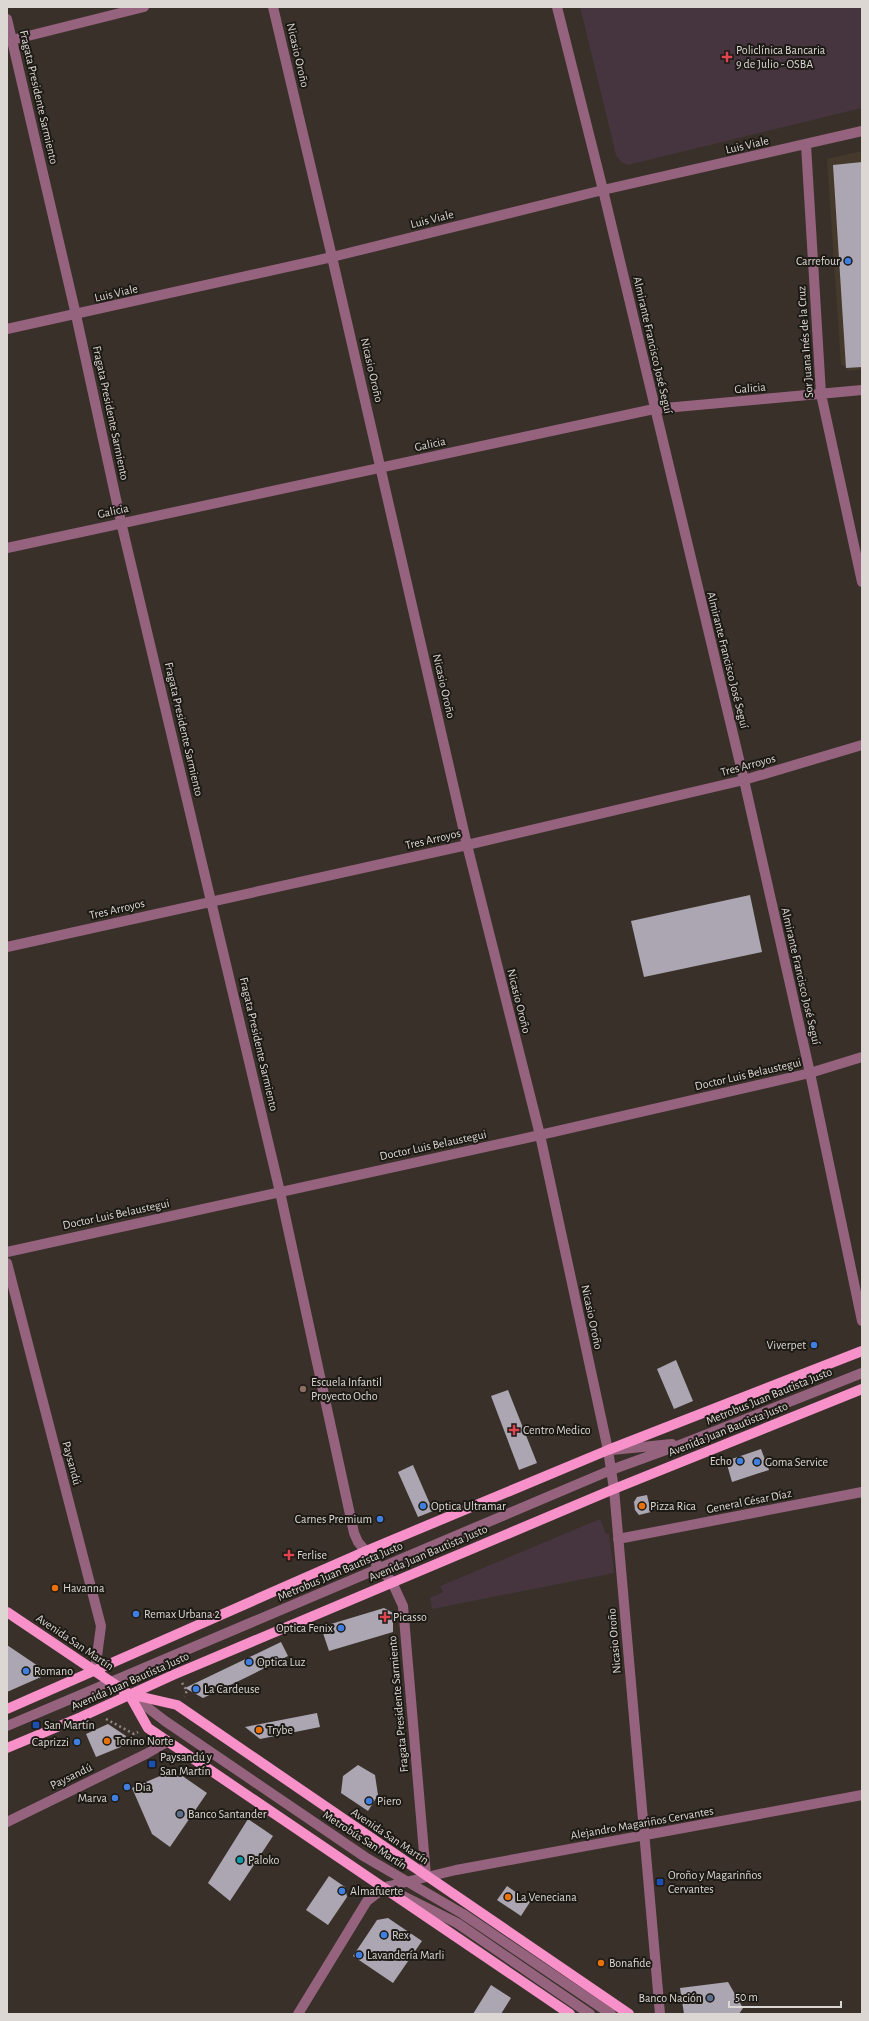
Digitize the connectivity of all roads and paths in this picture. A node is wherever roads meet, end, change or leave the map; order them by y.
1 (144, 7) edge
2 (273, 7) edge
3 (558, 7) edge
4 (7, 19) edge
5 (12, 40) junction
6 (862, 131) edge
7 (806, 145) junction
8 (604, 190) junction
9 (332, 257) junction
10 (76, 315) junction
11 (7, 330) edge
12 (862, 390) edge
13 (820, 394) junction
14 (654, 409) junction
15 (381, 468) junction
16 (121, 522) junction
17 (7, 548) edge
18 (862, 582) edge
19 (862, 745) edge
20 (744, 780) junction
21 (467, 845) junction
22 (211, 901) junction
23 (7, 947) edge
24 (862, 1057) edge
25 (810, 1073) junction
26 (540, 1135) junction
27 (280, 1192) junction
28 (7, 1252) edge
29 (7, 1263) edge
30 (862, 1321) edge
31 (862, 1351) edge
32 (862, 1373) edge
33 (862, 1389) edge
34 (685, 1443) junction
35 (608, 1450) junction
36 (611, 1470) junction
37 (614, 1490) junction
38 (862, 1492) edge
39 (618, 1539) junction
40 (366, 1551) junction
41 (380, 1568) junction
42 (392, 1582) junction
43 (7, 1612) edge
44 (95, 1671) junction
45 (111, 1682) junction
46 (129, 1694) junction
47 (7, 1709) edge
48 (7, 1726) edge
49 (167, 1742) junction
50 (7, 1748) edge
51 (862, 1795) edge
52 (7, 1822) edge
53 (643, 1836) junction
54 (426, 1876) junction
55 (406, 1881) junction
56 (384, 1887) junction
57 (298, 2014) edge
58 (570, 2014) edge
59 (590, 2014) edge
60 (611, 2014) edge
61 (629, 2014) edge
62 (660, 2014) edge

1 - 5 street
2 - 9 street, Nicasio Oroño
3 - 8 street, Almirante Francisco José Seguí
4 - 5 street, Fragata Presidente Sarmiento
5 - 10 street, Fragata Presidente Sarmiento
6 - 7 street, Luis Viale
7 - 8 street, Luis Viale
7 - 13 street, Sor Juana Inés de la Cruz
8 - 9 street, Luis Viale
8 - 14 street, Almirante Francisco José Seguí
9 - 10 street, Luis Viale
9 - 15 street, Nicasio Oroño
10 - 11 street, Luis Viale
10 - 16 street, Fragata Presidente Sarmiento
12 - 13 street, Galicia
13 - 14 street, Galicia
13 - 18 street, Sor Juana Inés de la Cruz
14 - 15 street, Galicia
14 - 20 street, Almirante Francisco José Seguí
15 - 16 street, Galicia
15 - 21 street, Nicasio Oroño
16 - 17 street, Galicia
16 - 22 street, Fragata Presidente Sarmiento
19 - 20 street, Tres Arroyos
20 - 21 street, Tres Arroyos
20 - 25 street, Almirante Francisco José Seguí
21 - 22 street, Tres Arroyos
21 - 26 street, Nicasio Oroño
22 - 23 street, Tres Arroyos
22 - 27 street, Fragata Presidente Sarmiento
24 - 25 street, Doctor Luis Belaustegui
25 - 26 street, Doctor Luis Belaustegui
25 - 30 street, Almirante Francisco José Seguí
26 - 27 street, Doctor Luis Belaustegui
26 - 35 street, Nicasio Oroño
27 - 28 street, Doctor Luis Belaustegui
27 - 40 street, Fragata Presidente Sarmiento
29 - 44 street, Paysandú
31 - 35 main road, Avenida Juan Bautista Justo
32 - 34 street, Metrobus Juan Bautista Justo
33 - 37 main road, Avenida Juan Bautista Justo
34 - 35 street, Metrobus Juan Bautista Justo
34 - 36 street, Metrobus Juan Bautista Justo
35 - 36 street, Nicasio Oroño
35 - 40 main road, Avenida Juan Bautista Justo
36 - 37 street, Nicasio Oroño
36 - 41 street, Metrobus Juan Bautista Justo
37 - 39 street, Nicasio Oroño
37 - 42 main road, Avenida Juan Bautista Justo
38 - 39 street, General César Díaz
39 - 53 street, Nicasio Oroño
40 - 41 street, Fragata Presidente Sarmiento
40 - 44 main road, Avenida Juan Bautista Justo
41 - 42 street, Fragata Presidente Sarmiento
41 - 45 street, Metrobus Juan Bautista Justo
42 - 46 main road, Avenida Juan Bautista Justo
42 - 54 street, Fragata Presidente Sarmiento
43 - 44 main road, Avenida San Martín
44 - 45 main road, Avenida San Martín
44 - 47 main road, Avenida Juan Bautista Justo
45 - 46 main road, Avenida San Martín
45 - 48 street, Metrobus Juan Bautista Justo
46 - 49 main road, Avenida San Martín
46 - 50 main road, Avenida Juan Bautista Justo
46 - 54 main road, Avenida San Martín
46 - 55 street, Metrobús San Martín
49 - 52 street, Paysandú
49 - 56 main road, Avenida San Martín
51 - 53 street, Alejandro Magariños Cervantes
53 - 54 street, Alejandro Magariños Cervantes
53 - 62 street, Nicasio Oroño
54 - 55 street
54 - 61 main road, Avenida San Martín
55 - 56 street
55 - 60 street, Metrobús San Martín
56 - 57 street
56 - 58 main road, Avenida San Martín
56 - 59 street

